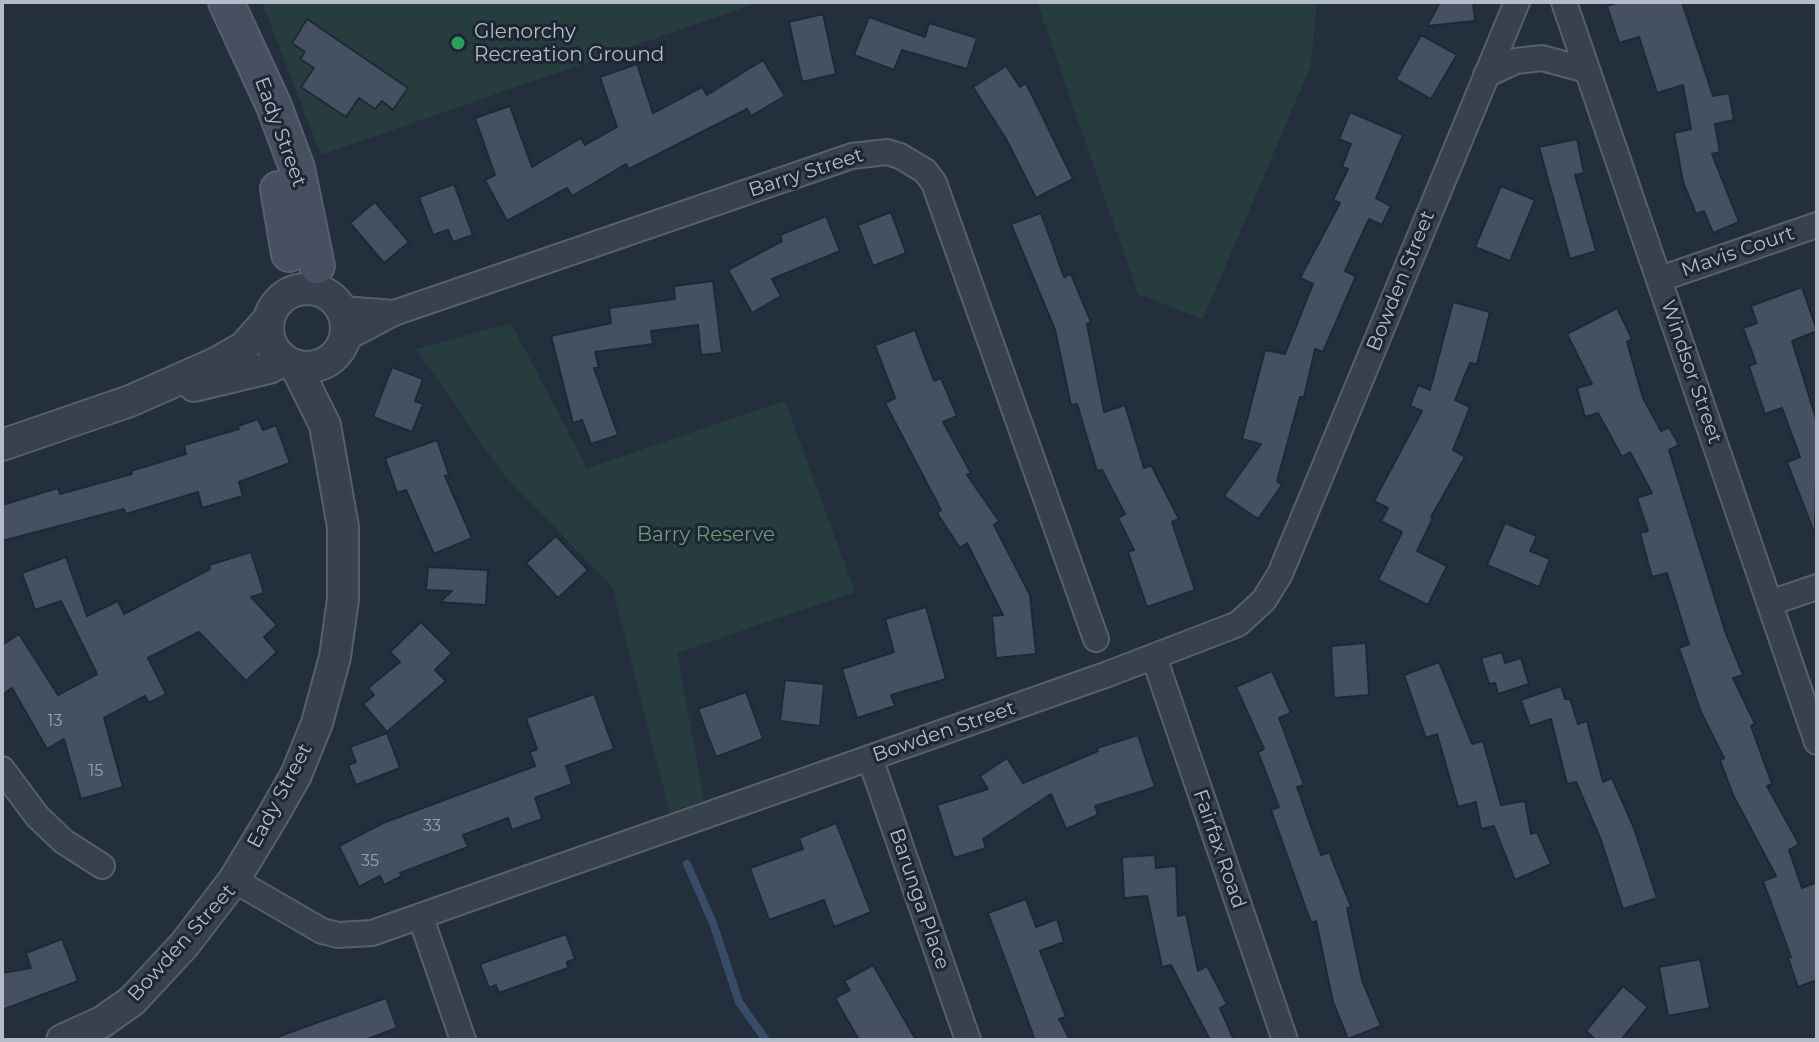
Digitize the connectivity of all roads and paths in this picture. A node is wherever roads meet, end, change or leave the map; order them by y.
1 (1517, 2) edge
2 (1564, 2) edge
3 (229, 8) edge
4 (1586, 70) junction
5 (1486, 75) junction
6 (1817, 225) edge
7 (303, 260) junction
8 (1660, 279) junction
9 (285, 294) junction
10 (337, 303) junction
11 (394, 313) junction
12 (268, 320) junction
13 (340, 347) junction
14 (289, 362) junction
15 (130, 401) junction
16 (325, 425) junction
17 (2, 445) edge
18 (1817, 587) edge
19 (1770, 603) junction
20 (1096, 639) dead end
21 (1154, 657) junction
22 (1817, 742) edge
23 (870, 758) junction
24 (2, 769) edge
25 (102, 866) dead end
26 (234, 880) junction
27 (421, 918) junction
28 (62, 1040) edge
29 (463, 1040) edge
30 (968, 1040) edge
31 (1285, 1040) edge

1 - 5 street, Bowden Street
2 - 4 street, Windsor Street
3 - 7 main road, Eady Street
4 - 5 street
4 - 8 street, Windsor Street
5 - 21 street, Bowden Street
6 - 8 street, Mavis Court
7 - 9 street, Eady Street
7 - 10 street, Eady Street
8 - 19 street, Windsor Street
9 - 10 street
9 - 12 street
10 - 11 street, Barry Street
10 - 13 street
11 - 13 street, Barry Street
11 - 20 street, Barry Street
12 - 14 street
12 - 15 street
13 - 14 street
13 - 16 street, Eady Street
14 - 15 street
14 - 16 street, Eady Street
15 - 17 street
16 - 26 street, Eady Street
18 - 19 street
19 - 22 street, Windsor Street
21 - 23 street, Bowden Street
21 - 31 street, Fairfax Road
23 - 27 street, Bowden Street
23 - 30 street, Barunga Place
24 - 25 street
26 - 27 street, Bowden Street
26 - 28 street, Bowden Street
27 - 29 street

